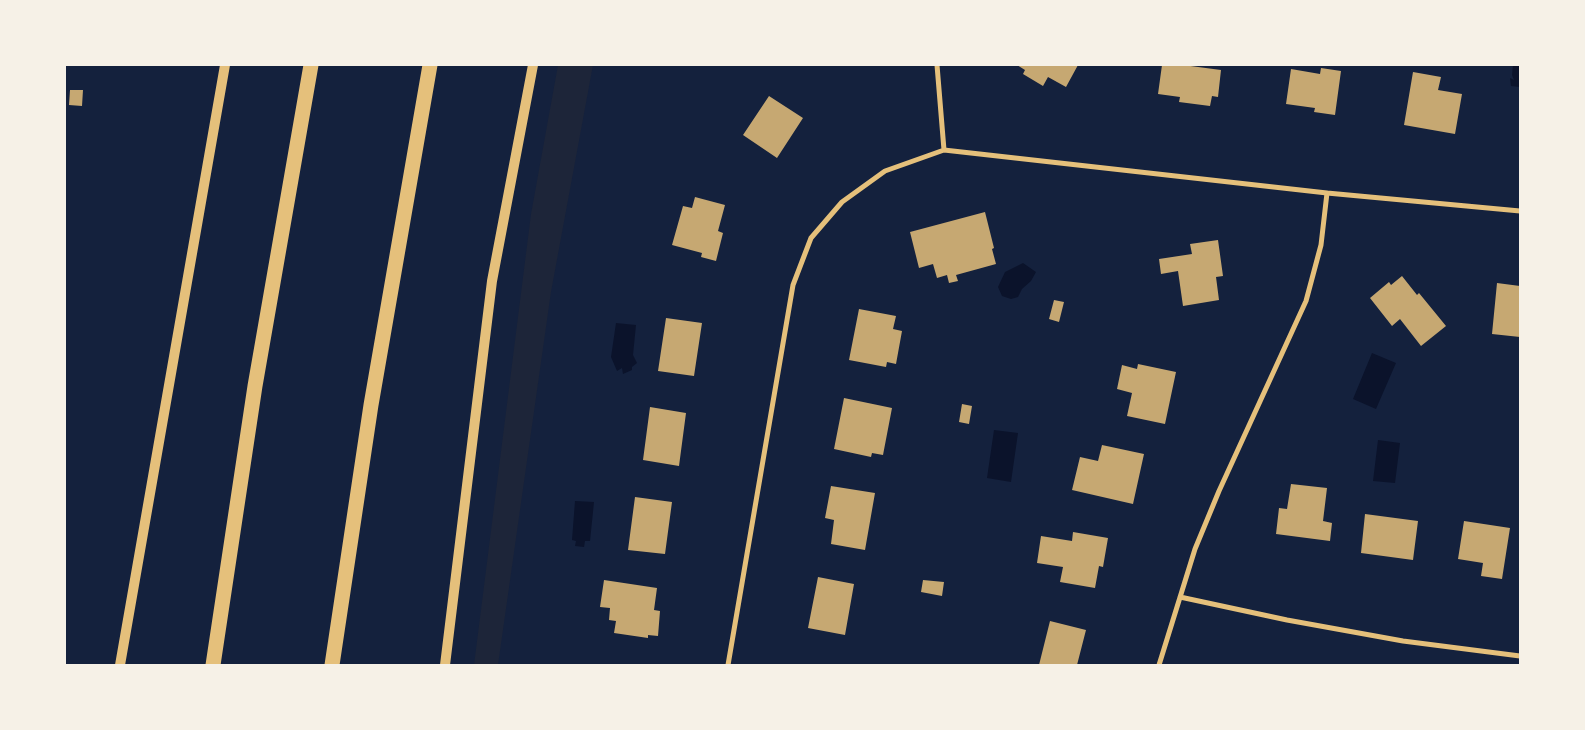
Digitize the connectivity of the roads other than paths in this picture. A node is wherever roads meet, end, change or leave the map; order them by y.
1 (225, 65) edge
2 (311, 65) edge
3 (430, 65) edge
4 (533, 65) edge
5 (937, 65) edge
6 (944, 150) junction
7 (1327, 194) junction
8 (1520, 211) edge
9 (1180, 597) junction
10 (1520, 656) edge
11 (120, 665) edge
12 (213, 665) edge
13 (332, 665) edge
14 (445, 665) edge
15 (728, 665) edge
16 (1159, 665) edge

1 - 11 main road
2 - 12 highway
3 - 13 highway
4 - 14 main road
5 - 6 street
6 - 7 street
6 - 15 street
7 - 8 street
7 - 9 street
9 - 10 street
9 - 16 street

